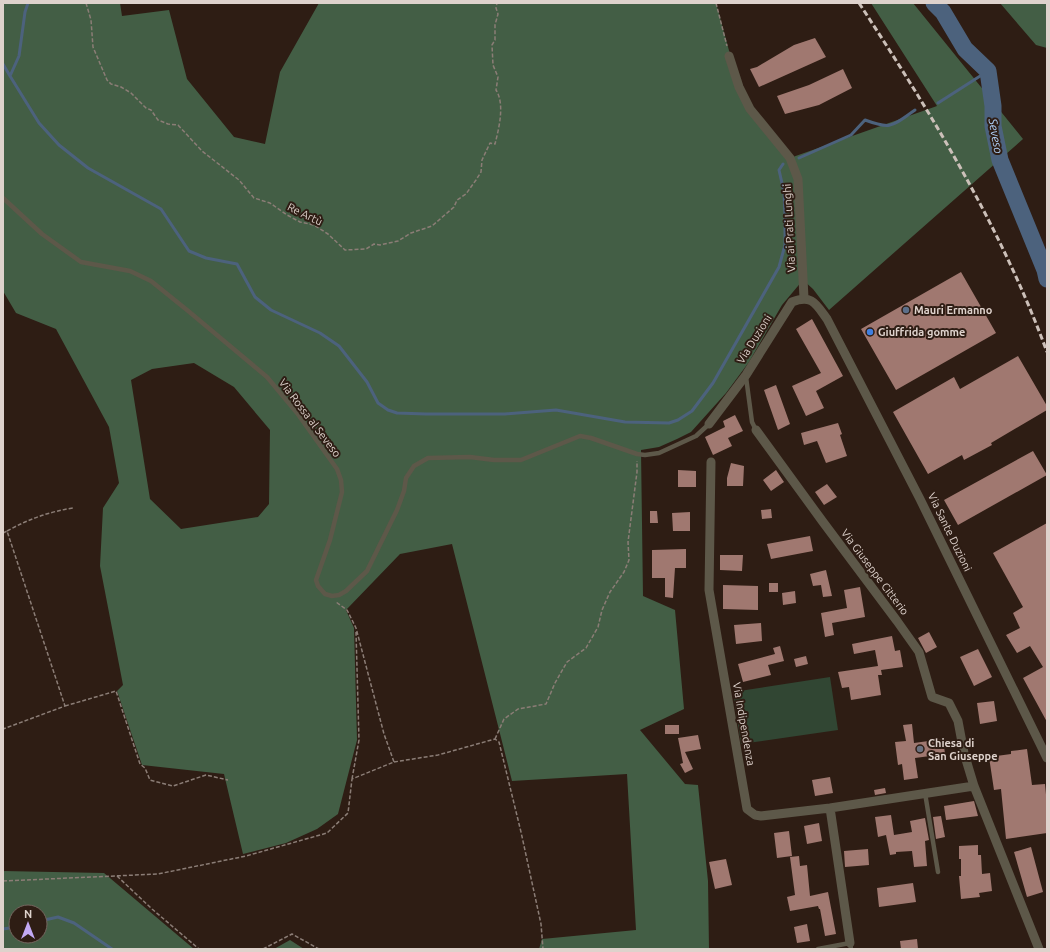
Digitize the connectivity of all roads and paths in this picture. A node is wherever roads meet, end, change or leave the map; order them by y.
1 (86, 3) edge
2 (497, 3) edge
3 (716, 3) edge
4 (730, 56) joint
5 (3, 198) edge
6 (804, 298) junction
7 (746, 375) junction
8 (709, 424) joint
9 (756, 430) joint
10 (637, 454) junction
11 (711, 462) dead end
12 (73, 508) dead end
13 (7, 531) junction
14 (3, 533) edge
15 (332, 596) junction
16 (356, 628) junction
17 (65, 706) junction
18 (3, 729) edge
19 (495, 738) junction
20 (1047, 758) edge
21 (394, 762) junction
22 (352, 779) junction
23 (228, 780) dead end
24 (974, 786) junction
25 (925, 793) junction
26 (830, 808) junction
27 (938, 872) dead end
28 (117, 876) junction
29 (3, 881) edge
30 (851, 946) edge
31 (199, 949) edge
32 (263, 949) edge
33 (319, 949) edge
34 (543, 949) edge
35 (818, 949) edge
36 (1039, 949) edge

1 - 2 path, Re Artù
3 - 4 path
4 - 6 street, Via ai Prati Lunghi
5 - 15 lane, Via Rossa al Seveso
6 - 7 street, Via Duzioni
6 - 20 street, Via Sante Duzioni
7 - 8 street, Via Duzioni
7 - 9 lane, Via Giuseppe Citterio
8 - 10 lane
9 - 24 street, Via Giuseppe Citterio
10 - 15 lane
10 - 19 path
11 - 26 street, Via Indipendenza
12 - 13 path
13 - 14 path
13 - 17 path
15 - 16 path
16 - 21 path
16 - 22 path
17 - 18 path
17 - 23 path
19 - 21 path
19 - 34 path
21 - 22 path
22 - 28 path
24 - 25 street, Via Indipendenza
24 - 36 street
25 - 26 street, Via Indipendenza
25 - 27 lane
26 - 30 street
28 - 29 path
28 - 31 path
30 - 35 lane
32 - 33 path

